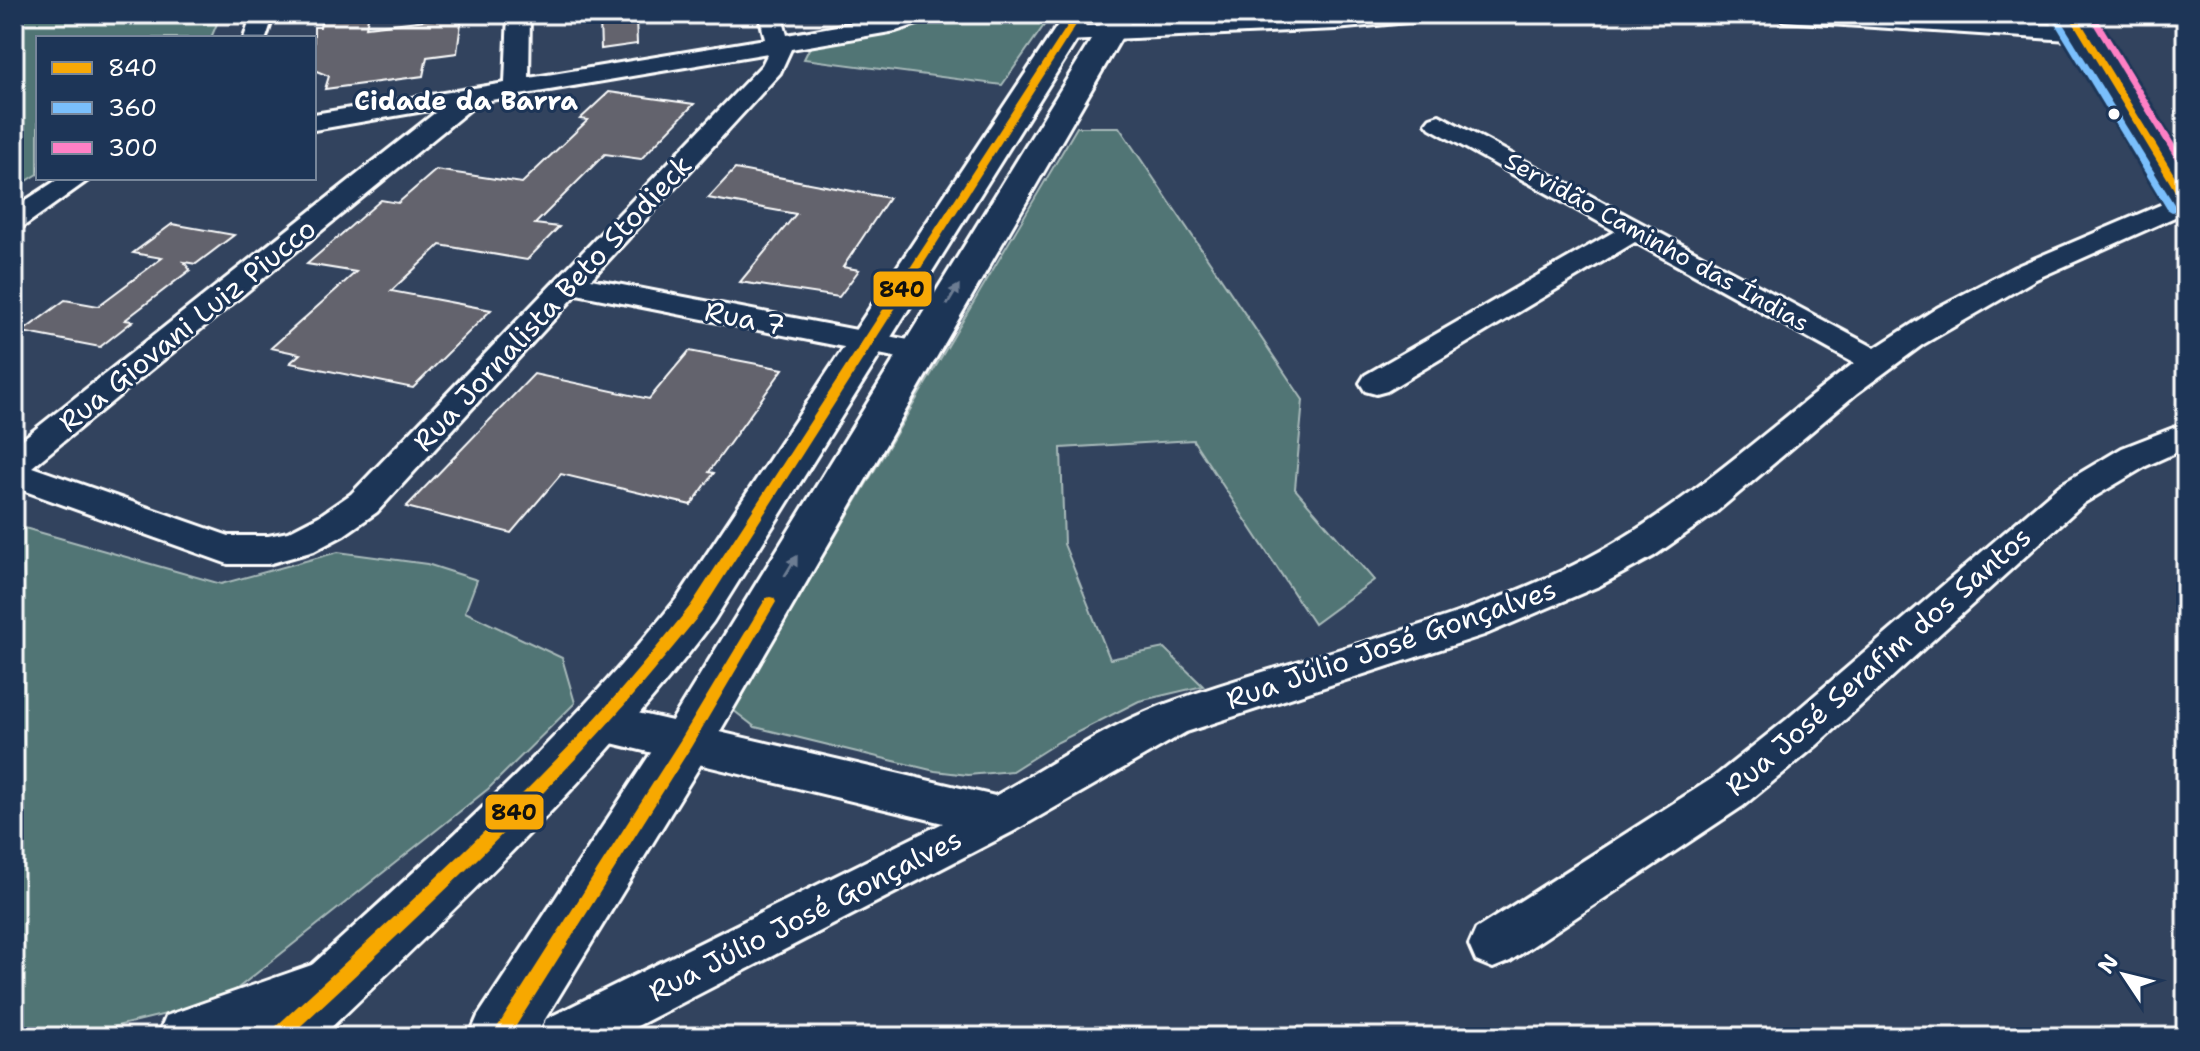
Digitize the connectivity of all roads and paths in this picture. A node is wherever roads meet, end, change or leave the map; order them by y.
1 (263, 14) edge
2 (519, 14) edge
3 (925, 14) edge
4 (1418, 14) edge
5 (1784, 14) edge
6 (1094, 23) edge
7 (2078, 24) edge
8 (774, 28) edge
9 (256, 36) edge
10 (517, 87) junction
11 (472, 95) junction
12 (316, 122) edge
13 (1439, 123) dead end
14 (75, 180) edge
15 (2186, 202) edge
16 (14, 220) edge
17 (1636, 230) junction
18 (570, 284) junction
19 (868, 342) junction
20 (919, 352) junction
21 (1876, 362) junction
22 (1376, 383) dead end
23 (2186, 435) edge
24 (14, 464) edge
25 (14, 474) edge
26 (603, 723) junction
27 (686, 743) junction
28 (999, 817) junction
29 (1493, 945) dead end
30 (326, 990) junction
31 (187, 1037) edge
32 (277, 1037) edge
33 (499, 1037) edge
34 (564, 1037) edge

1 - 9 street
2 - 10 street
3 - 8 street
4 - 6 street
5 - 7 street
6 - 19 street
20 -> 6 street
7 - 15 street
8 - 10 street
8 - 18 street, Rua Jornalista Beto Stodieck
10 - 11 street
11 - 12 street
11 - 24 street, Rua Giovani Luiz Piucco
13 - 17 street, Servidão Caminho das Índias
14 - 16 street
15 - 21 street, Rua Júlio José Gonçalves
17 - 21 street, Servidão Caminho das Índias
17 - 22 street
18 - 19 street, Rua 7
18 - 25 street, Rua Jornalista Beto Stodieck
19 - 20 street, Rua 7
19 - 26 street
27 -> 20 street
21 - 28 street, Rua Júlio José Gonçalves
23 - 29 street, Rua José Serafim dos Santos
26 - 27 street
26 - 30 street
27 - 28 street
27 - 33 street
28 - 34 street, Rua Júlio José Gonçalves
30 - 31 street
30 - 32 street

